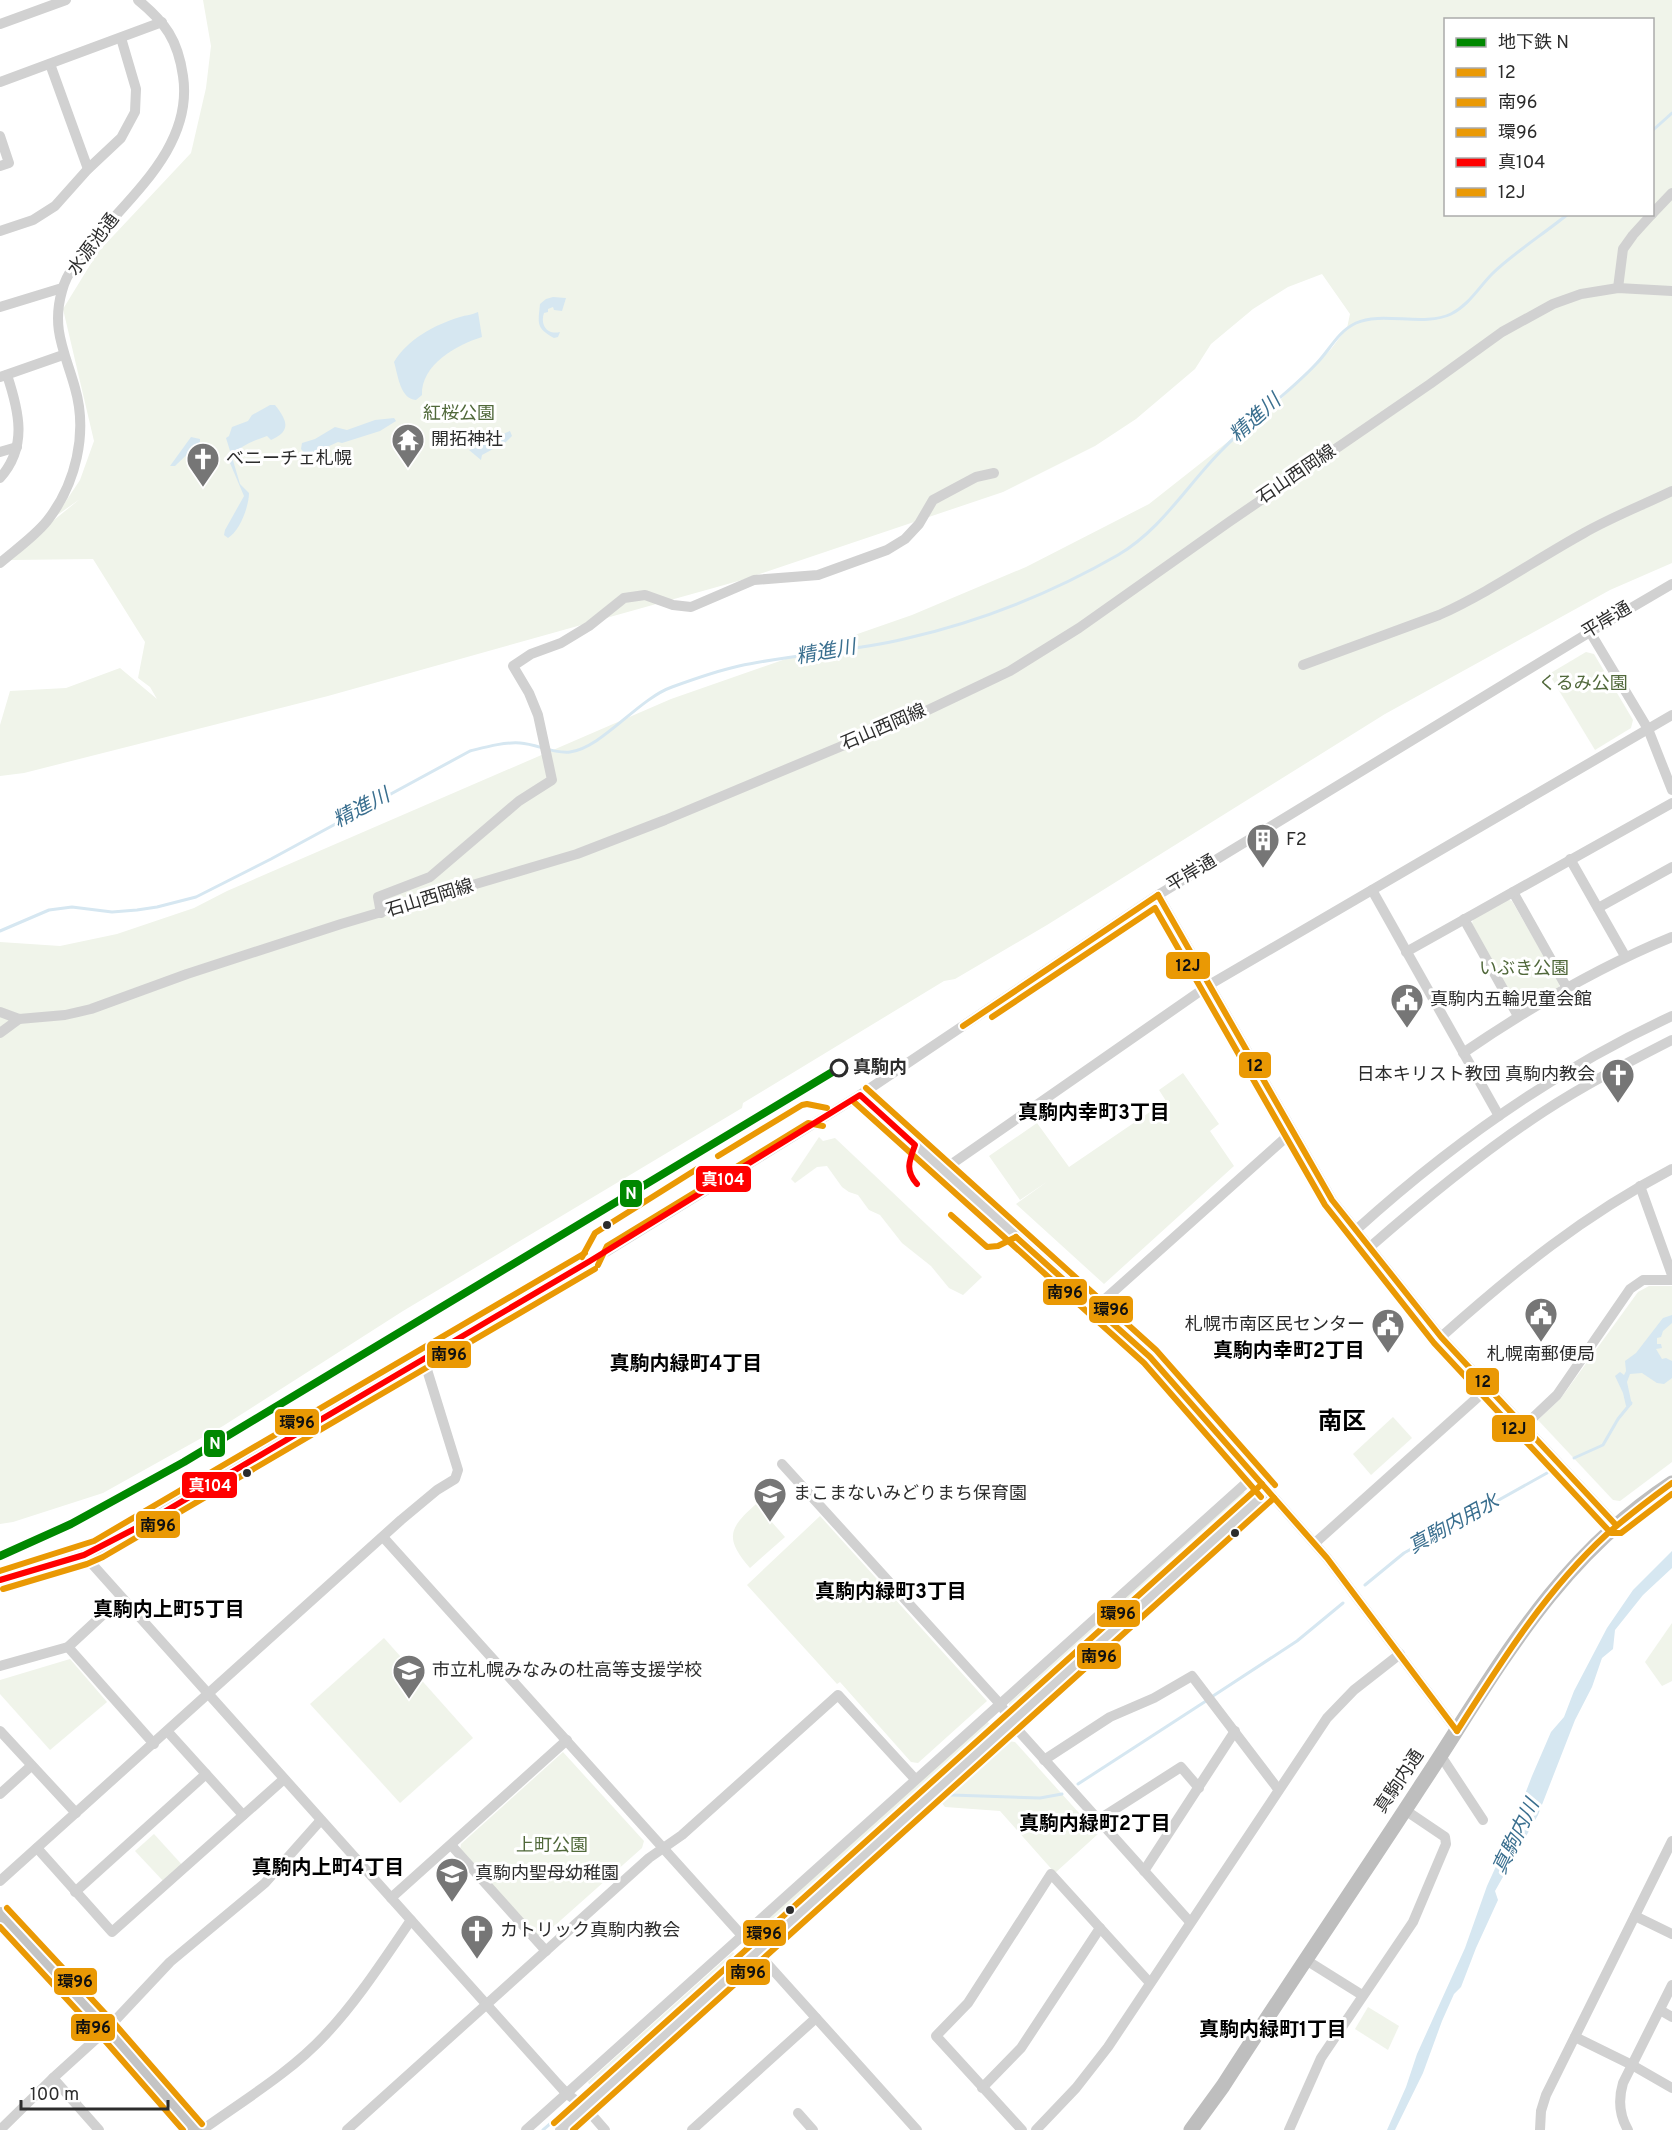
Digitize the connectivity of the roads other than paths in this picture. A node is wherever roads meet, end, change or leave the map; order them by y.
1 (66, 0) edge
2 (138, 0) edge
3 (151, 0) edge
4 (154, 13) junction
5 (162, 22) junction
6 (0, 24) edge
7 (121, 38) junction
8 (50, 64) junction
9 (0, 82) edge
10 (0, 136) edge
11 (0, 166) edge
12 (88, 169) junction
13 (1672, 193) edge
14 (1654, 212) edge
15 (1650, 216) edge
16 (0, 231) edge
17 (63, 288) junction
18 (1618, 288) junction
19 (1672, 291) edge
20 (0, 308) edge
21 (63, 355) junction
22 (3, 376) edge
23 (17, 447) junction
24 (0, 453) edge
25 (994, 473) dead end
26 (0, 478) edge
27 (1672, 491) edge
28 (0, 563) edge
29 (1672, 584) edge
30 (1590, 632) junction
31 (1304, 665) dead end
32 (1672, 715) edge
33 (1648, 729) junction
34 (1672, 790) edge
35 (1672, 803) edge
36 (1570, 859) junction
37 (1672, 867) edge
38 (1372, 890) junction
39 (1513, 892) junction
40 (1158, 895) junction
41 (1598, 908) junction
42 (381, 913) junction
43 (1464, 919) junction
44 (1672, 937) edge
45 (1406, 952) junction
46 (1625, 956) junction
47 (1209, 985) junction
48 (1567, 988) junction
49 (0, 1012) edge
50 (1518, 1016) junction
51 (1672, 1016) edge
52 (19, 1019) junction
53 (0, 1033) edge
54 (1672, 1040) edge
55 (1463, 1053) junction
56 (861, 1095) junction
57 (1499, 1116) junction
58 (1292, 1132) junction
59 (1672, 1169) edge
60 (943, 1170) junction
61 (1640, 1186) junction
62 (1356, 1230) junction
63 (1370, 1247) junction
64 (1668, 1250) edge
65 (1672, 1275) edge
66 (1672, 1280) edge
67 (1095, 1308) junction
68 (1442, 1337) junction
69 (424, 1360) junction
70 (1488, 1388) junction
71 (1524, 1426) junction
72 (782, 1464) dead end
73 (1254, 1476) junction
74 (1672, 1483) edge
75 (1268, 1491) junction
76 (1616, 1525) junction
77 (383, 1537) junction
78 (1315, 1543) junction
79 (84, 1555) junction
80 (0, 1580) edge
81 (121, 1598) junction
82 (68, 1647) junction
83 (1400, 1654) junction
84 (0, 1666) edge
85 (208, 1694) junction
86 (1000, 1704) junction
87 (1011, 1723) junction
88 (0, 1731) edge
89 (1235, 1731) junction
90 (1456, 1731) junction
91 (168, 1732) junction
92 (567, 1740) junction
93 (154, 1744) junction
94 (1441, 1756) junction
95 (1044, 1760) junction
96 (31, 1766) junction
97 (206, 1774) junction
98 (284, 1779) junction
99 (915, 1779) junction
100 (1199, 1788) junction
101 (1278, 1790) junction
102 (0, 1794) edge
103 (1405, 1810) junction
104 (75, 1813) junction
105 (243, 1815) junction
106 (1098, 1820) junction
107 (1483, 1820) dead end
108 (320, 1821) junction
109 (1672, 1841) edge
110 (451, 1845) junction
111 (37, 1848) junction
112 (663, 1849) junction
113 (1144, 1871) junction
114 (0, 1881) edge
115 (75, 1892) junction
116 (391, 1898) junction
117 (0, 1914) edge
118 (1635, 1916) junction
119 (411, 1920) junction
120 (1190, 1923) junction
121 (1100, 1928) junction
122 (1672, 1934) edge
123 (741, 1936) junction
124 (546, 1951) junction
125 (757, 1952) junction
126 (1306, 1959) junction
127 (1150, 1983) junction
128 (1672, 1985) edge
129 (1362, 1995) junction
130 (487, 2005) junction
131 (1660, 2010) junction
132 (1672, 2017) edge
133 (816, 2018) junction
134 (107, 2029) junction
135 (1575, 2037) junction
136 (1632, 2065) junction
137 (53, 2078) junction
138 (982, 2088) junction
139 (1672, 2088) edge
140 (567, 2094) junction
141 (585, 2108) junction
142 (798, 2113) dead end
143 (0, 2130) edge
144 (99, 2130) edge
145 (195, 2130) edge
146 (202, 2130) edge
147 (347, 2130) edge
148 (526, 2130) edge
149 (560, 2130) edge
150 (605, 2130) edge
151 (692, 2130) edge
152 (813, 2130) edge
153 (916, 2130) edge
154 (1022, 2130) edge
155 (1036, 2130) edge
156 (1191, 2130) edge
157 (1289, 2130) edge
158 (1540, 2130) edge
159 (1628, 2130) edge

1 - 6 street
2 - 4 street, 水源池通
3 - 4 street
4 - 5 street, 水源池通
5 - 7 street
5 - 17 street, 水源池通
7 - 8 street
7 - 12 street
8 - 9 street
8 - 12 street
10 - 11 street
12 - 16 street
13 - 14 street
15 - 18 street
17 - 20 street
17 - 21 street, 水源池通
18 - 19 street, 石山西岡線
18 - 42 street, 石山西岡線
21 - 22 street
21 - 28 street, 水源池通
22 - 23 street
23 - 24 street
23 - 26 street
25 - 42 street
27 - 31 street
29 - 30 street, 平岸通
30 - 33 street
30 - 40 street, 平岸通
32 - 33 street
33 - 34 street
33 - 38 street
35 - 36 street
36 - 39 street
36 - 41 street
37 - 41 street
38 - 45 street
38 - 47 street
39 - 43 street
39 - 48 street
40 - 47 street
40 - 56 street, 平岸通
41 - 46 street
42 - 52 street, 石山西岡線
43 - 45 street
43 - 50 street
44 - 46 street
45 - 55 street
46 - 48 street
47 - 58 street
47 - 60 street
48 - 50 street
49 - 52 street
50 - 55 street
51 - 57 street
52 - 53 street
54 - 63 street
55 - 57 street
56 - 60 street
56 - 69 street, 平岸通
57 - 62 street
58 - 62 street
58 - 67 street
59 - 61 street
60 - 67 street
61 - 64 street
61 - 68 street
62 - 63 street
63 - 68 street
64 - 65 street
66 - 71 street
67 - 73 street
68 - 70 street
69 - 77 street
69 - 79 street, 平岸通
70 - 71 street
70 - 78 street
71 - 76 street
72 - 86 street
73 - 75 street
73 - 86 street
74 - 76 highway, 真駒内通
75 - 78 street
75 - 87 street
76 - 90 highway, 真駒内通
77 - 85 street
77 - 92 street
78 - 83 street
79 - 80 street, 平岸通
79 - 81 street
81 - 82 street
81 - 85 street
82 - 84 street
82 - 93 street
83 - 90 street
83 - 101 street
85 - 91 street
85 - 98 street
86 - 87 street
86 - 99 street
87 - 95 street
87 - 125 street
88 - 96 street
89 - 95 street
89 - 100 street
89 - 101 street
90 - 94 highway, 真駒内通
91 - 93 street
91 - 97 street
92 - 110 street
92 - 112 street
93 - 104 street
94 - 103 highway, 真駒内通
94 - 107 street
95 - 106 street
96 - 102 street
96 - 104 street
97 - 105 street
97 - 115 street
98 - 105 street
98 - 108 street
99 - 112 street
99 - 123 street
100 - 106 street
100 - 113 street
101 - 120 street
103 - 126 highway, 真駒内通
103 - 129 street
104 - 111 street
105 - 115 street
106 - 113 street
108 - 116 street
108 - 134 street
109 - 118 street
110 - 116 street
110 - 124 street
111 - 114 street
111 - 115 street
112 - 123 street
112 - 124 street
113 - 120 street
116 - 119 street
117 - 134 main road
118 - 122 street
118 - 135 street
119 - 130 street
119 - 146 street
120 - 127 street
121 - 127 street
121 - 138 street
121 - 138 street
123 - 125 street
123 - 140 street
124 - 130 street
125 - 133 street
125 - 141 street
126 - 129 street
126 - 156 highway, 真駒内通
127 - 155 street
128 - 131 street
129 - 157 street
130 - 140 street
130 - 147 street
131 - 132 street
131 - 136 street
133 - 151 street
133 - 153 street
134 - 137 street
134 - 145 main road
135 - 136 street
135 - 158 street
136 - 139 street
136 - 159 street
137 - 143 street
137 - 144 street
138 - 154 street
140 - 141 street
140 - 148 street
141 - 149 street
141 - 150 street
142 - 152 street

